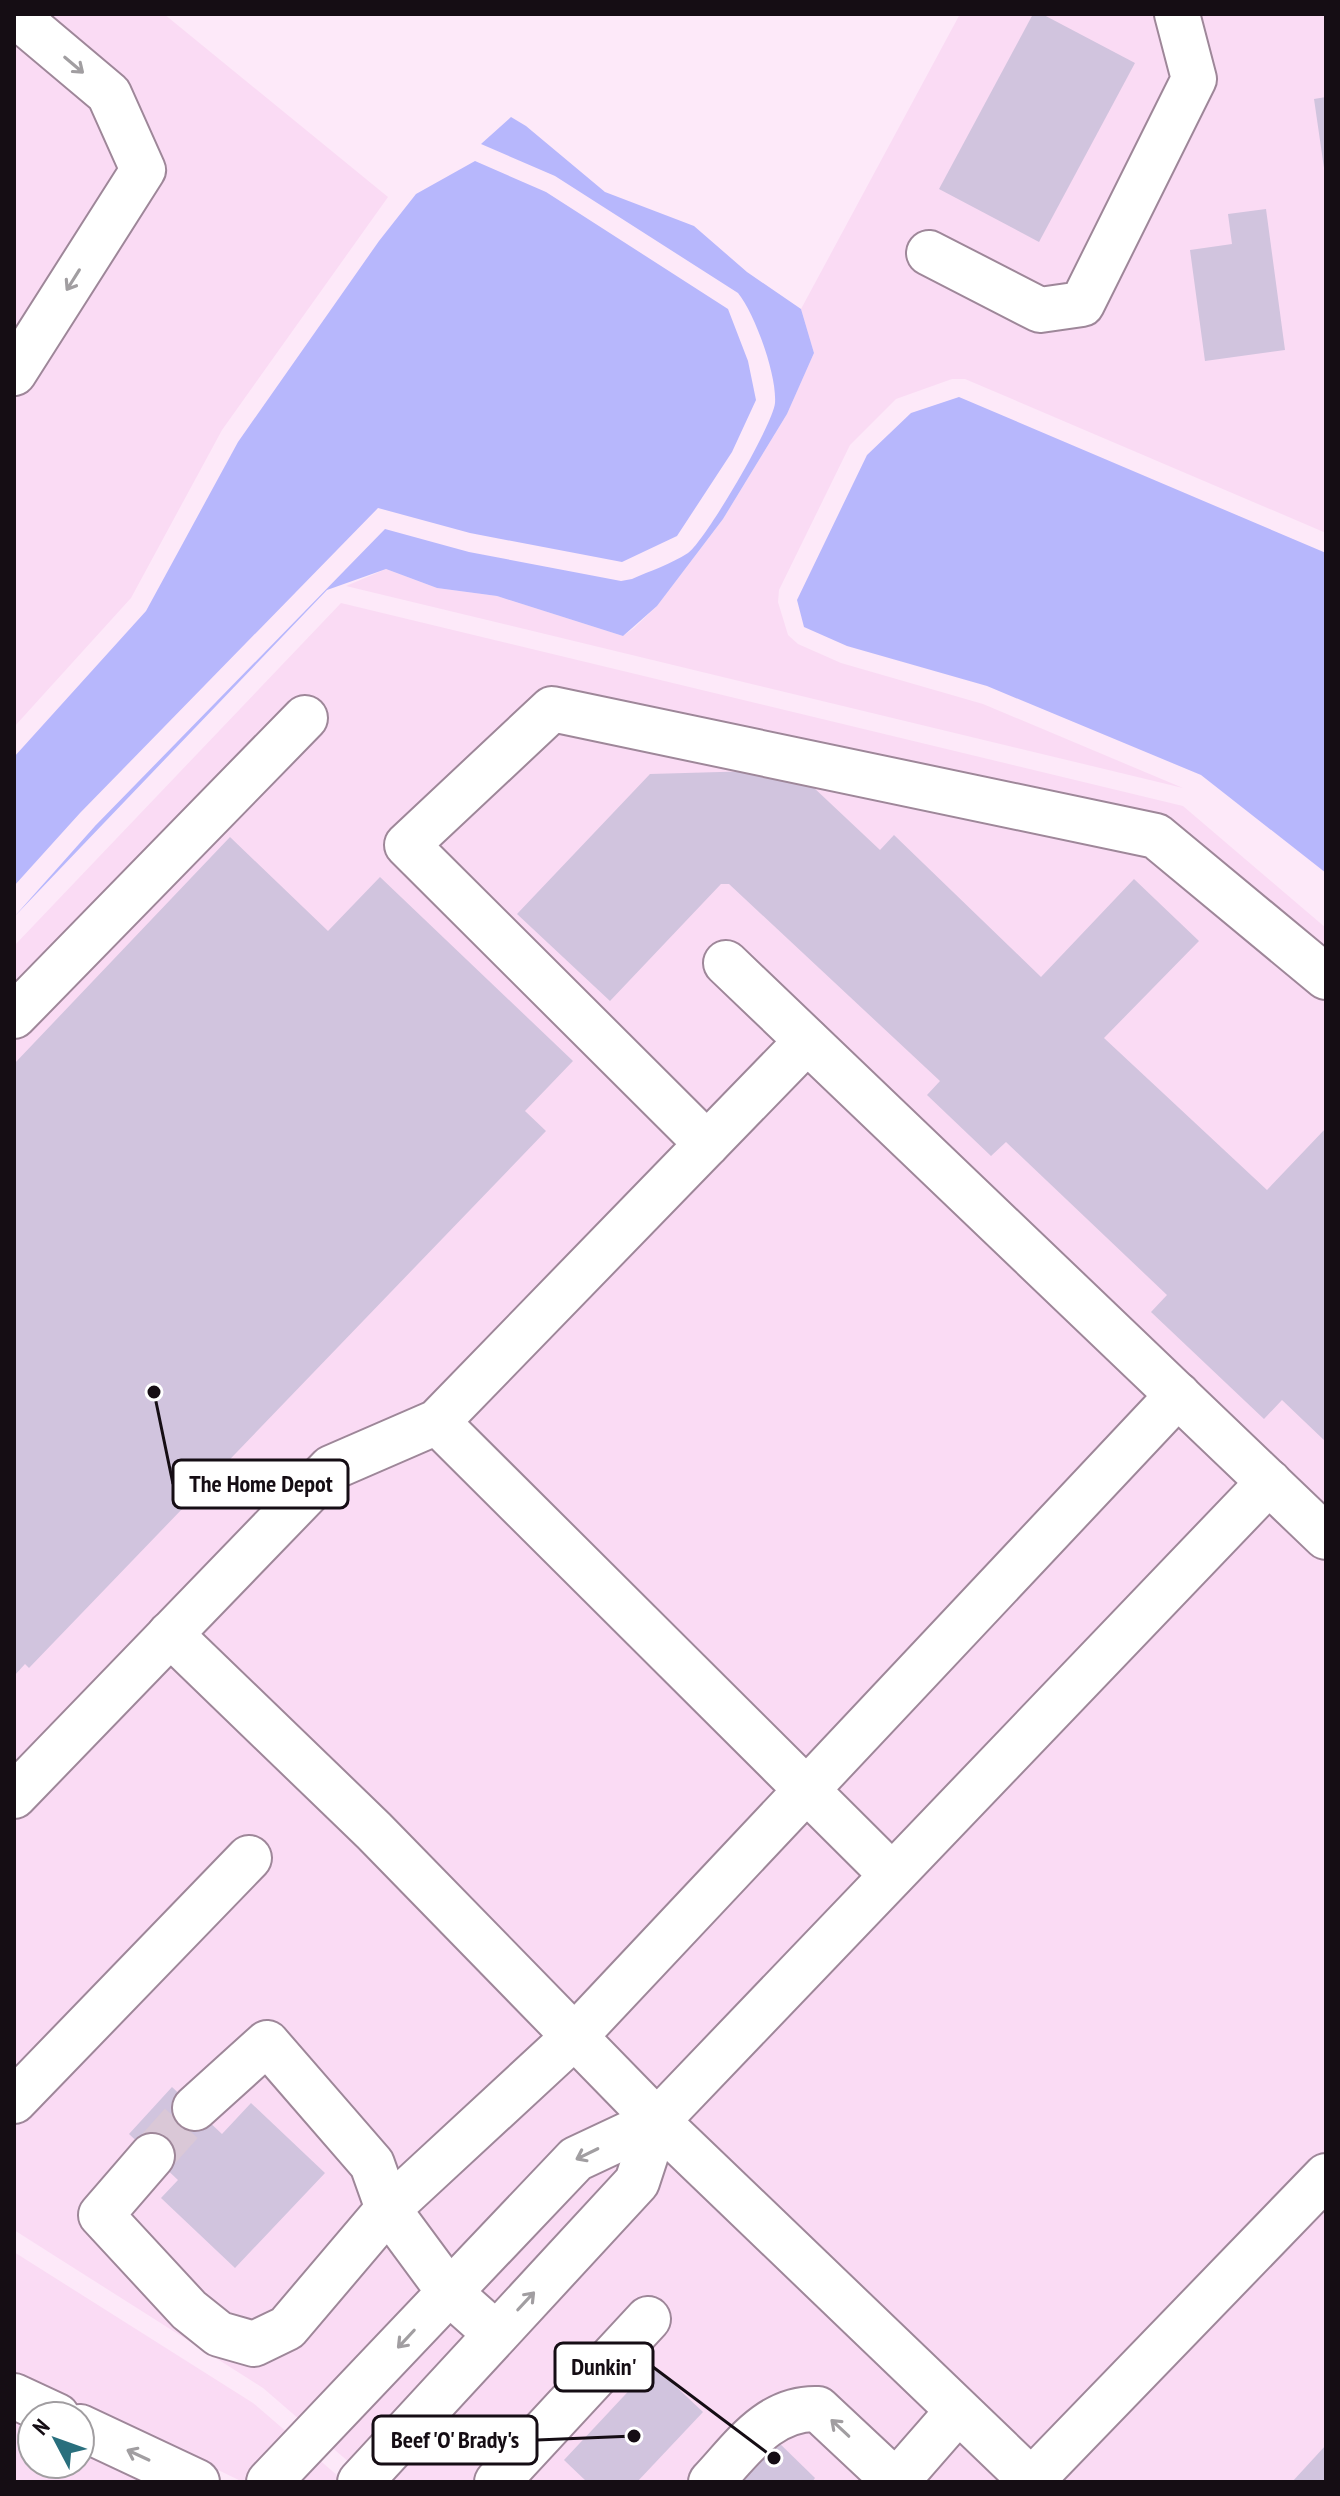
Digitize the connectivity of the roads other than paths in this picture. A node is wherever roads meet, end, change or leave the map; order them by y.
1 (14, 14) edge
2 (1177, 14) edge
3 (929, 253) dead end
4 (14, 373) edge
5 (305, 718) dead end
6 (726, 963) dead end
7 (1326, 977) edge
8 (14, 1016) edge
9 (807, 1041) junction
10 (707, 1144) junction
11 (1178, 1395) junction
12 (437, 1422) junction
13 (1269, 1482) junction
14 (1326, 1537) edge
15 (170, 1634) junction
16 (805, 1788) junction
17 (14, 1796) edge
18 (249, 1858) dead end
19 (892, 1875) junction
20 (575, 2036) junction
21 (14, 2101) edge
22 (195, 2108) tunnel mouth
23 (657, 2121) junction
24 (152, 2156) tunnel mouth
25 (1324, 2181) edge
26 (388, 2209) junction
27 (450, 2293) junction
28 (648, 2319) dead end
29 (496, 2334) junction
30 (958, 2411) junction
31 (96, 2435) edge
32 (197, 2482) edge
33 (269, 2482) edge
34 (360, 2482) edge
35 (497, 2482) edge
36 (711, 2482) edge
37 (896, 2482) edge
38 (1031, 2482) edge

1 -> 4 street
2 - 3 street
5 - 8 street
6 - 9 street
7 - 10 street
9 - 10 street
9 - 11 street
10 - 12 street
11 - 13 street
11 - 16 street
12 - 15 street
12 - 16 street
13 - 14 street
13 - 19 street
15 - 17 street
15 - 20 street
16 - 19 street
16 - 20 street
18 - 21 street
19 - 23 street
20 - 23 street
20 - 26 street
22 - 26 street
23 -> 27 street
29 -> 23 street
23 - 30 street
24 - 26 street
25 - 38 street
26 - 27 street
27 - 29 street
27 -> 33 street
28 - 35 street
29 - 34 street
30 - 37 street
30 - 38 street
32 -> 31 street
37 -> 36 street

